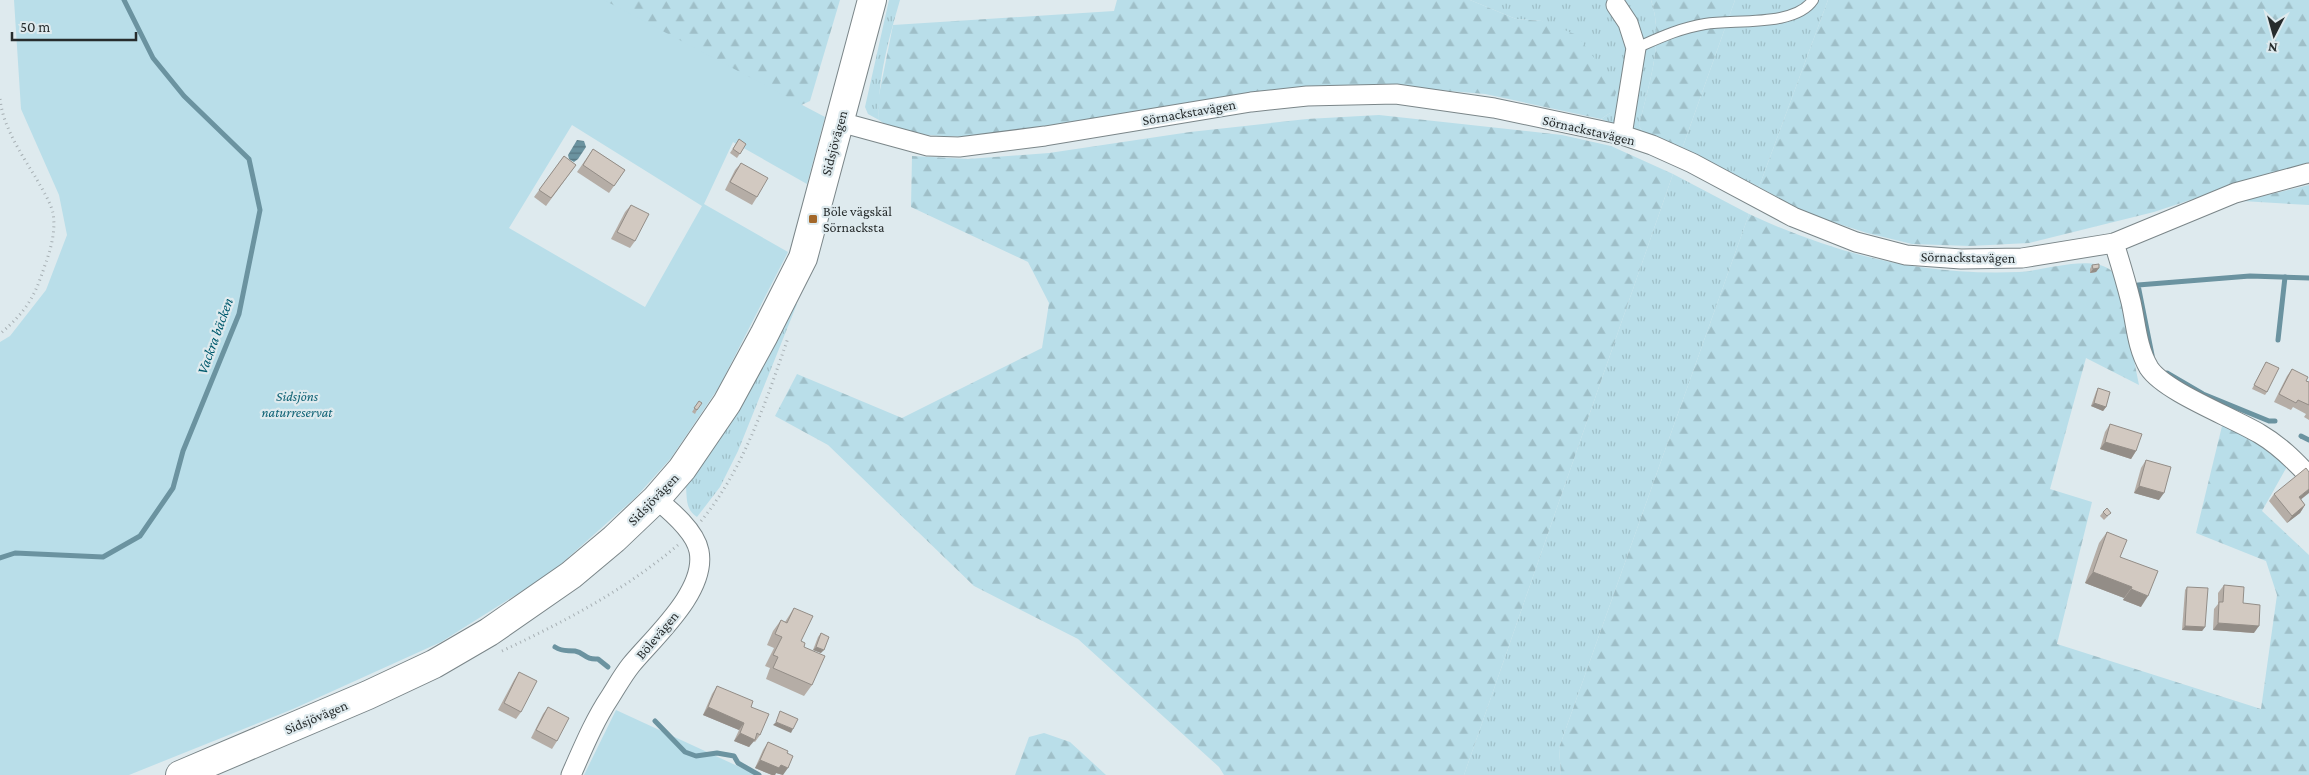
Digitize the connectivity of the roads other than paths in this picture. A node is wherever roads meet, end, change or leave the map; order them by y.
1 (872, 0) edge
2 (1813, 0) edge
3 (1616, 5) dead end
4 (1636, 48) junction
5 (840, 122) junction
6 (1622, 135) junction
7 (2309, 173) edge
8 (2114, 243) junction
9 (2309, 476) edge
10 (656, 498) junction
11 (180, 775) edge
12 (571, 775) edge

1 - 5 main road, Sidsjövägen
2 - 4 lane
3 - 4 street
4 - 6 street
5 - 6 street, Sörnackstavägen
5 - 10 main road, Sidsjövägen
6 - 8 street, Sörnackstavägen
7 - 8 street, Sörnackstavägen
8 - 9 street
10 - 11 main road, Sidsjövägen
10 - 12 street, Bölevägen

